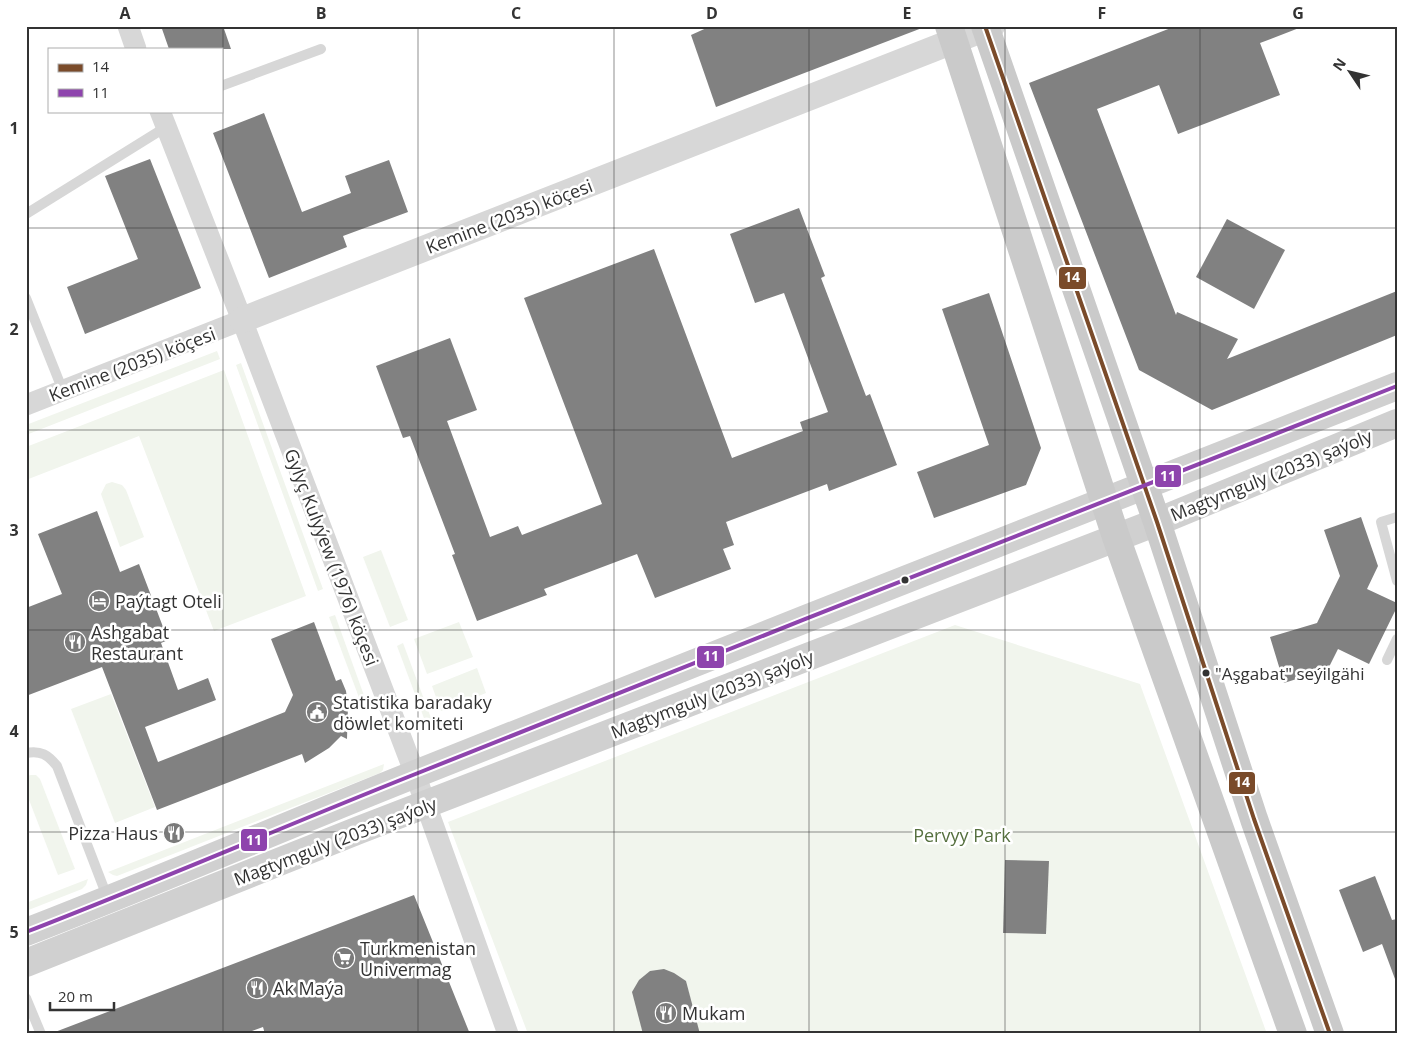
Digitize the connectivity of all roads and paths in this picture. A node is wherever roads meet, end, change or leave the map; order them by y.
1 (128, 26) edge
2 (988, 27) edge
3 (952, 34) edge
4 (136, 48) edge
5 (321, 49) dead end
6 (222, 86) edge
7 (163, 119) edge
8 (26, 214) edge
9 (26, 298) edge
10 (242, 320) junction
11 (1397, 386) edge
12 (63, 391) junction
13 (26, 405) edge
14 (1397, 423) edge
15 (1143, 485) junction
16 (1105, 500) junction
17 (1397, 517) edge
18 (1157, 522) junction
19 (1116, 537) junction
20 (1397, 581) edge
21 (1397, 639) edge
22 (1387, 660) dead end
23 (26, 753) edge
24 (415, 774) junction
25 (425, 806) junction
26 (109, 900) junction
27 (26, 932) edge
28 (26, 963) edge
29 (26, 998) edge
30 (41, 1034) edge
31 (508, 1034) edge
32 (1293, 1034) edge
33 (1330, 1034) edge

1 - 4 street
2 - 3 street, Kemine (2035) köçesi
2 - 15 main road
3 - 10 street, Kemine (2035) köçesi
3 - 16 main road
5 - 6 lane
7 - 8 lane
7 - 10 street, Gylyç Kulyýew (1976) köçesi
9 - 12 lane
10 - 12 street, Kemine (2035) köçesi
10 - 24 street, Gylyç Kulyýew (1976) köçesi
11 - 15 main road, Magtymguly (2033) şaýoly
12 - 13 street, Kemine (2035) köçesi
14 - 18 main road, Magtymguly (2033) şaýoly
15 - 16 main road, Magtymguly (2033) şaýoly
15 - 18 main road
16 - 19 main road
16 - 24 main road, Magtymguly (2033) şaýoly
17 - 20 lane
18 - 19 main road, Magtymguly (2033) şaýoly
18 - 33 main road
19 - 25 main road, Magtymguly (2033) şaýoly
19 - 32 main road
21 - 22 lane
23 - 26 lane
24 - 25 street, Gylyç Kulyýew (1976) köçesi
24 - 26 main road, Magtymguly (2033) şaýoly
25 - 28 main road, Magtymguly (2033) şaýoly
25 - 31 street, Gylyç Kulyýew (1976) köçesi
26 - 27 main road, Magtymguly (2033) şaýoly
29 - 30 lane

